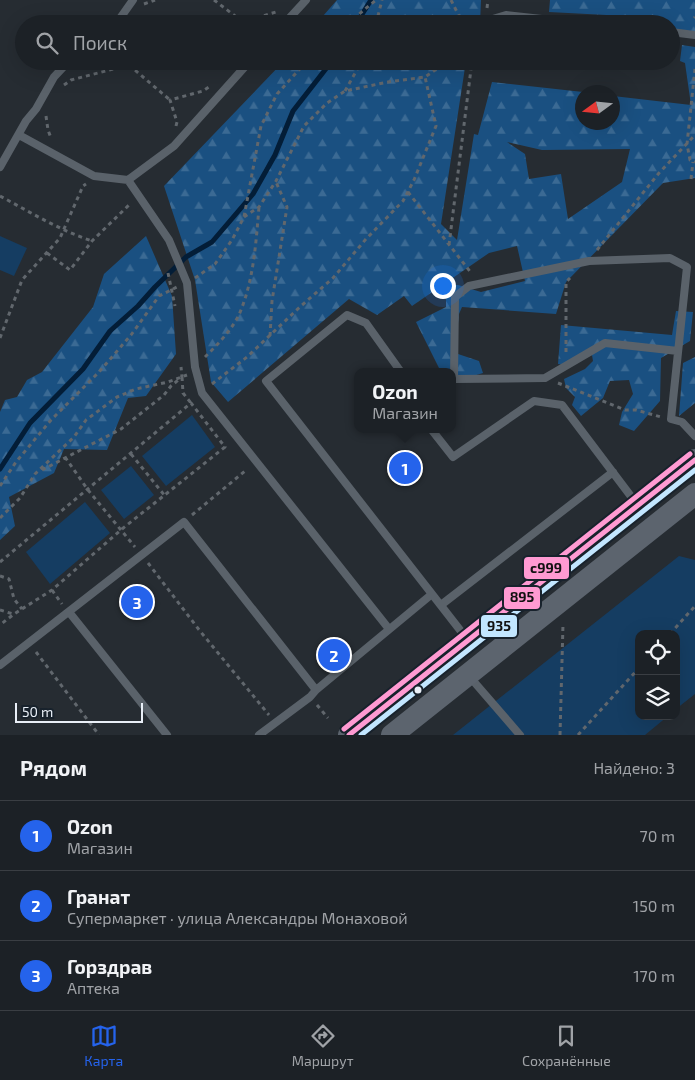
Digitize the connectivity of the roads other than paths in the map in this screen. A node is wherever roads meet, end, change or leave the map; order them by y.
1 (133, 0) edge
2 (306, 0) edge
3 (122, 15) edge
4 (292, 15) edge
5 (680, 33) edge
6 (695, 35) edge
7 (61, 70) edge
8 (242, 70) edge
9 (19, 135) junction
10 (0, 167) edge
11 (128, 180) junction
12 (678, 351) junction
13 (398, 368) edge
14 (454, 368) edge
15 (456, 379) edge
16 (434, 433) edge
17 (695, 436) edge
18 (695, 460) edge
19 (613, 472) junction
20 (695, 494) edge
21 (638, 506) junction
22 (432, 594) junction
23 (441, 605) junction
24 (69, 612) junction
25 (389, 630) junction
26 (468, 640) junction
27 (0, 665) edge
28 (468, 674) junction
29 (316, 690) junction
30 (353, 734) edge
31 (167, 735) edge
32 (259, 735) edge
33 (392, 735) edge
34 (520, 735) edge

1 - 3 lane
2 - 4 lane
5 - 6 lane
7 - 9 lane
8 - 11 lane
9 - 10 lane
9 - 11 lane
11 - 25 lane
12 - 14 lane
12 - 15 lane
12 - 17 lane
13 - 22 lane
16 - 19 lane
18 - 21 main road
19 - 21 lane
19 - 23 lane
20 - 28 main road
21 - 26 main road
22 - 23 lane
22 - 25 lane
23 - 26 lane
24 - 27 lane
24 - 29 lane
24 - 31 lane
25 - 29 lane
26 - 30 main road
28 - 33 main road
28 - 34 lane
29 - 32 lane

